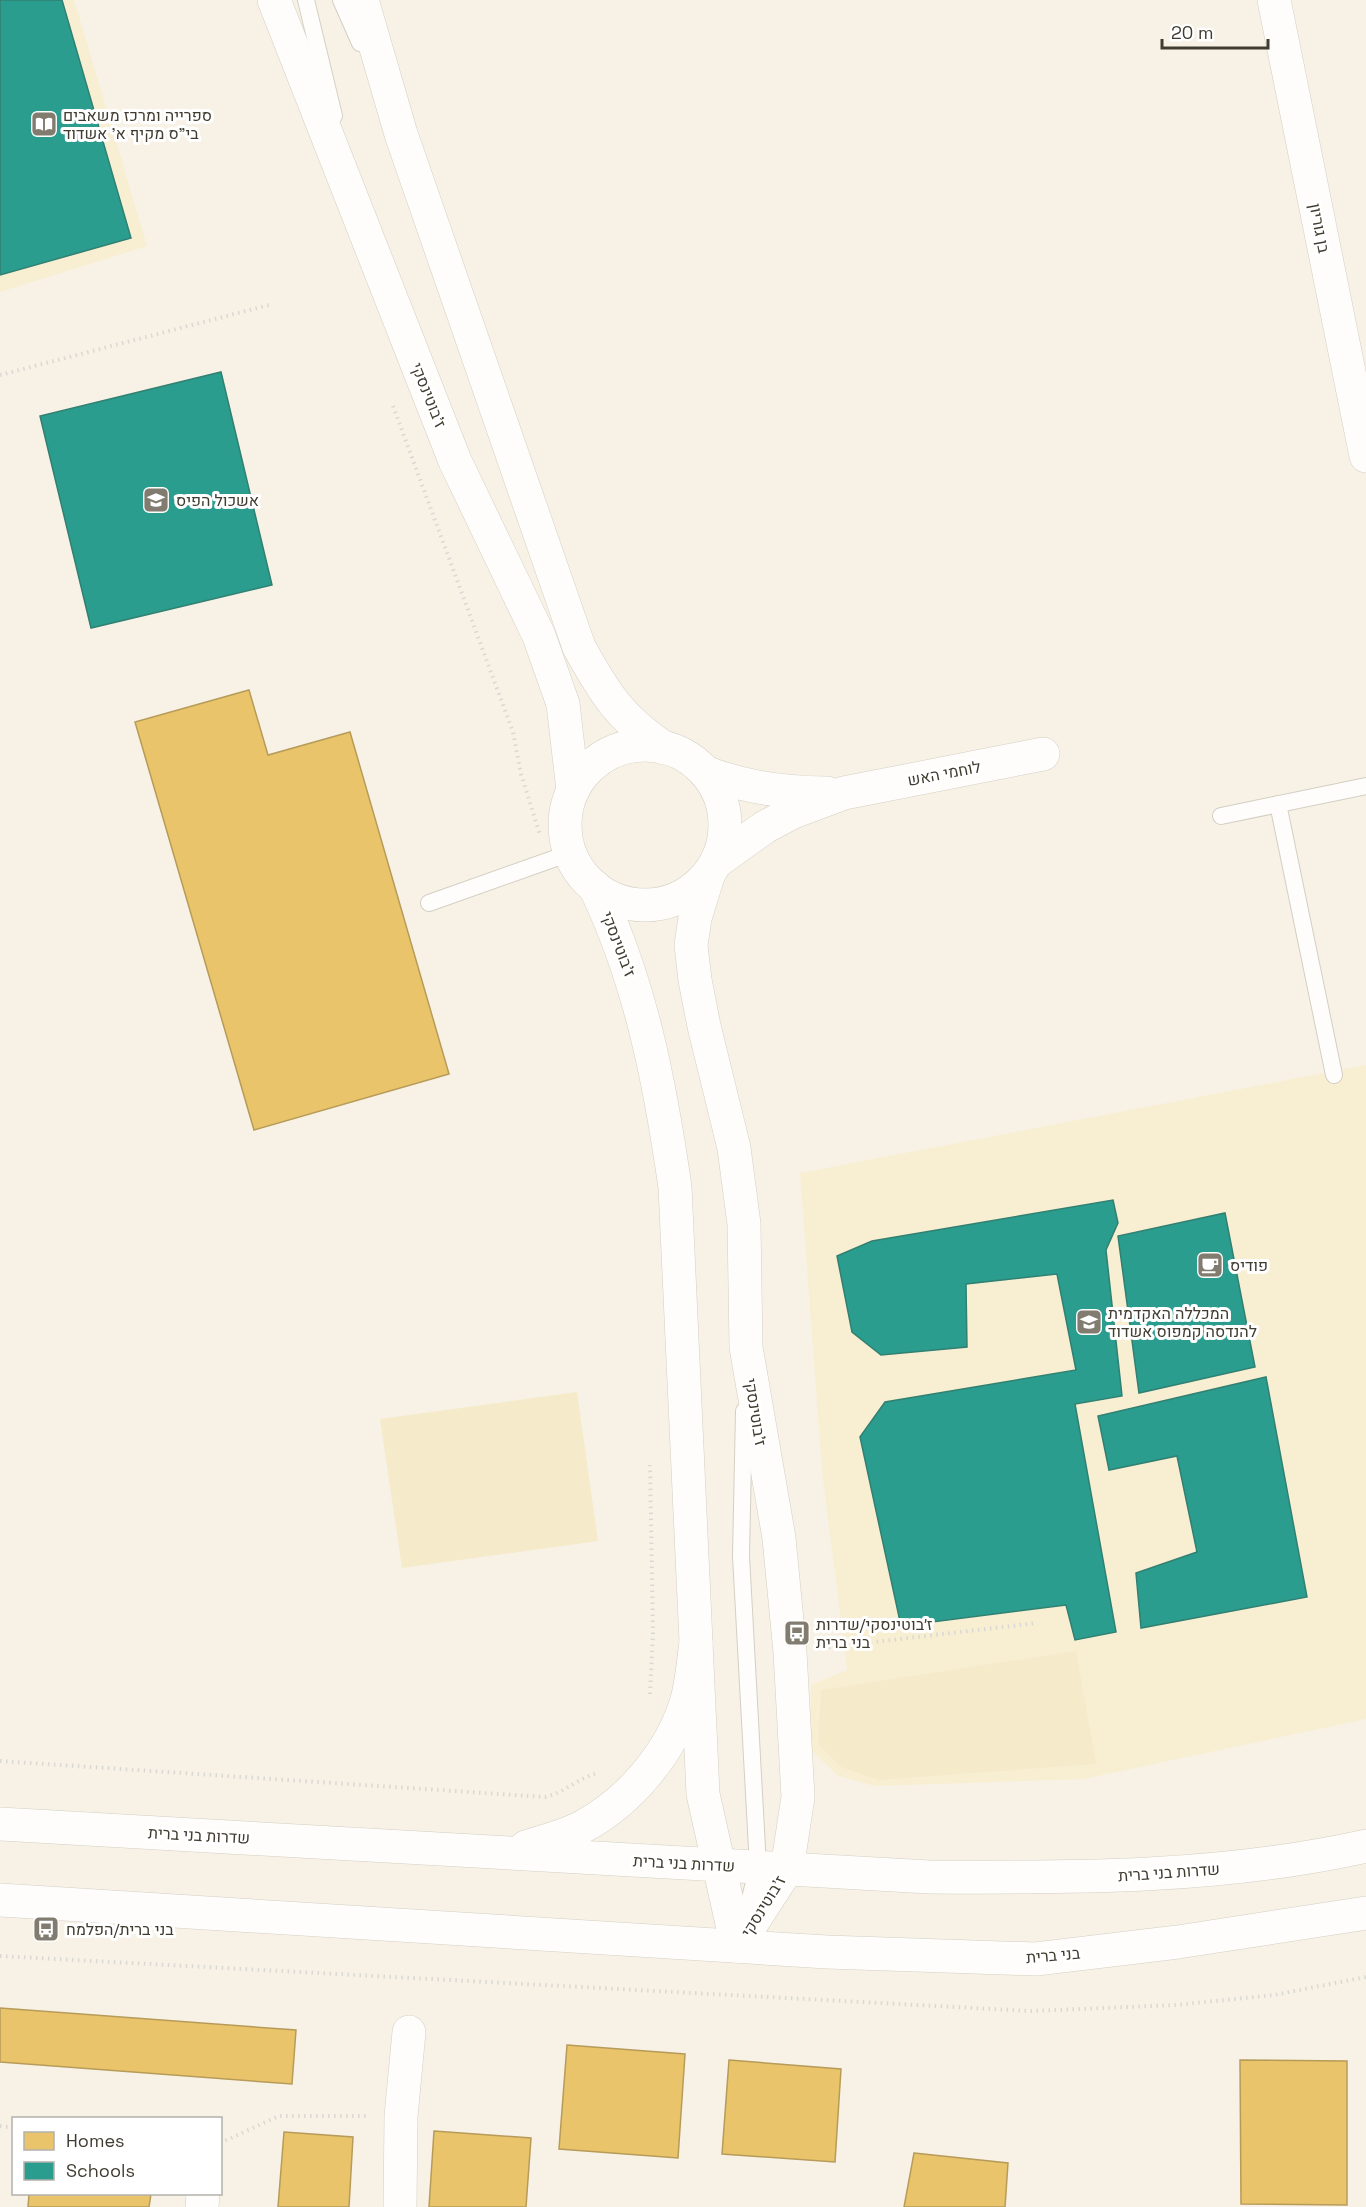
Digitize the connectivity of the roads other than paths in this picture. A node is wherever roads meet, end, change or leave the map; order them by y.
1 (274, 0) edge
2 (306, 0) edge
3 (341, 0) edge
4 (362, 0) edge
5 (1274, 0) edge
6 (401, 134) junction
7 (356, 205) junction
8 (1366, 456) edge
9 (664, 747) junction
10 (1044, 754) dead end
11 (705, 772) junction
12 (1366, 786) edge
13 (573, 790) junction
14 (844, 793) junction
15 (1278, 804) junction
16 (1221, 816) dead end
17 (570, 853) junction
18 (712, 867) junction
19 (595, 887) junction
20 (429, 903) dead end
21 (1334, 1075) dead end
22 (746, 1347) junction
23 (696, 1643) junction
24 (0, 1824) edge
25 (1366, 1846) edge
26 (512, 1852) junction
27 (719, 1865) junction
28 (772, 1868) junction
29 (0, 1900) edge
30 (1366, 1913) edge
31 (737, 1946) junction
32 (409, 2032) dead end
33 (400, 2207) edge

1 - 7 street, ז'בוטינסקי
2 - 7 lane
3 - 6 lane
4 - 6 street
5 - 8 street, בן גוריון
6 - 9 street
7 - 13 street, ז'בוטינסקי
9 - 11 street
9 - 13 street
10 - 14 street, לוחמי האש
11 - 14 street, לוחמי האש
11 - 18 street
12 - 15 lane
13 - 17 street
14 - 18 street, לוחמי האש
15 - 16 lane
15 - 21 lane
17 - 19 street
17 - 20 lane
18 - 19 street
18 - 22 street, ז'בוטינסקי
19 - 23 street, ז'בוטינסקי
22 - 28 lane
22 - 28 street, ז'בוטינסקי
23 - 26 street
23 - 27 street, ז'בוטינסקי
24 - 26 street, שדרות בני ברית
25 - 28 street, שדרות בני ברית
26 - 27 street, שדרות בני ברית
27 - 28 street, שדרות בני ברית
27 - 31 street, ז'בוטינסקי
28 - 31 street, ז'בוטינסקי
29 - 31 street
30 - 31 street, בני ברית
32 - 33 street

